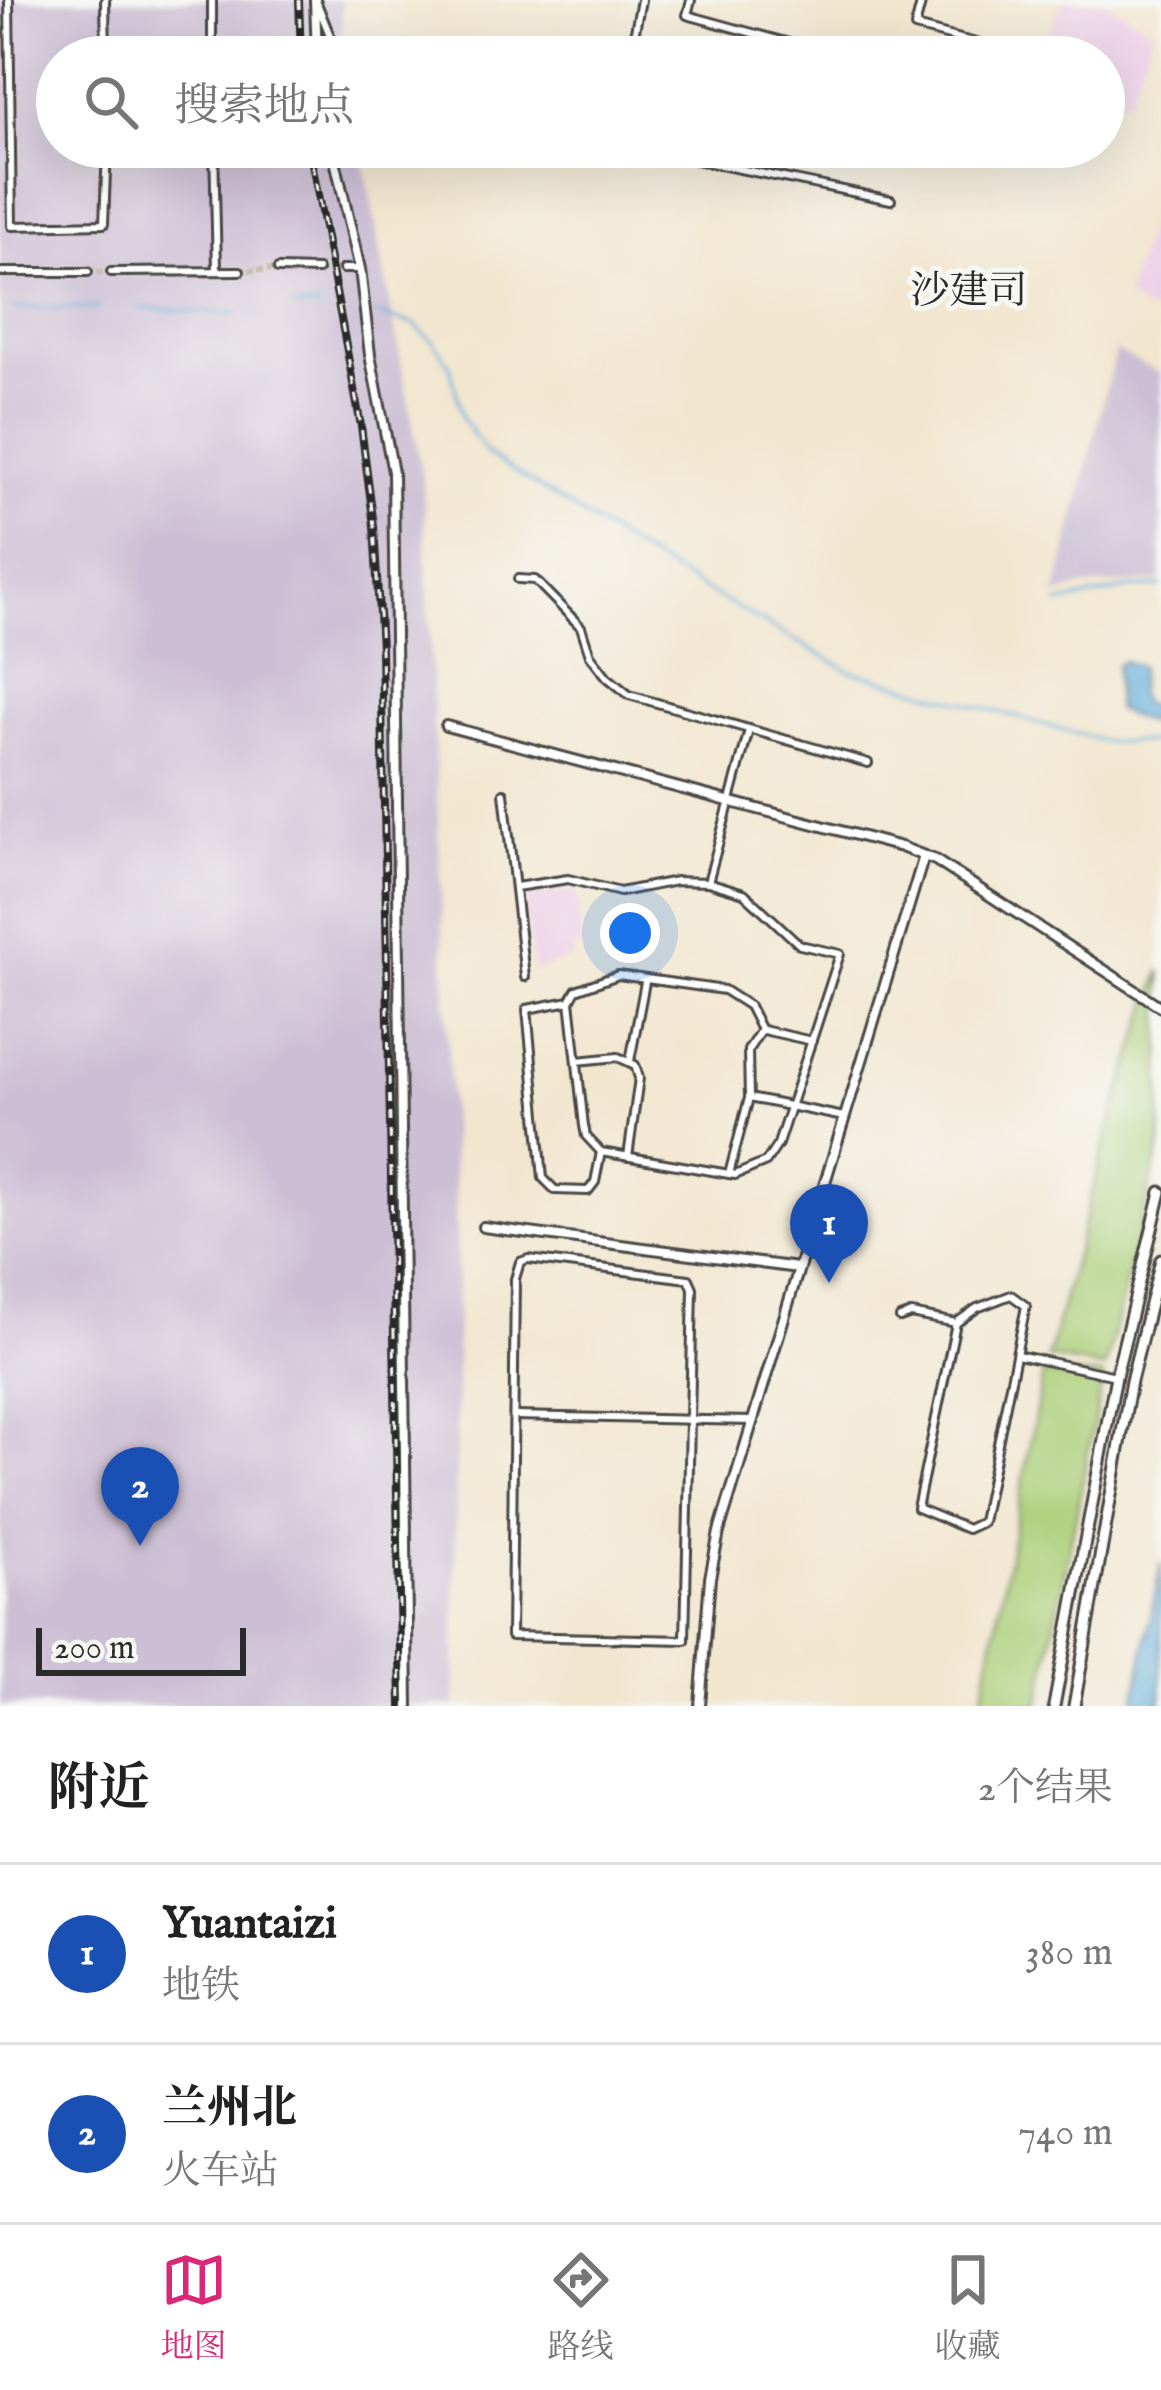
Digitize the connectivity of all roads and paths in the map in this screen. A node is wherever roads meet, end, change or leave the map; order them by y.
1 (9, 0) edge
2 (105, 0) edge
3 (212, 0) edge
4 (315, 0) edge
5 (641, 0) edge
6 (691, 0) edge
7 (922, 0) edge
8 (106, 36) edge
9 (212, 36) edge
10 (316, 36) edge
11 (330, 36) edge
12 (634, 36) dead end
13 (764, 36) edge
14 (949, 36) edge
15 (105, 168) edge
16 (215, 168) edge
17 (337, 168) edge
18 (735, 168) edge
19 (891, 200) dead end
20 (217, 269) junction
21 (278, 269) tunnel mouth
22 (343, 269) tunnel mouth
23 (361, 269) junction
24 (318, 270) tunnel mouth
25 (240, 271) tunnel mouth
26 (2, 272) edge
27 (88, 272) tunnel mouth
28 (112, 272) tunnel mouth
29 (518, 578) dead end
30 (446, 725) dead end
31 (749, 730) junction
32 (868, 763) dead end
33 (504, 793) dead end
34 (730, 803) junction
35 (924, 856) junction
36 (708, 882) junction
37 (516, 886) junction
38 (525, 977) dead end
39 (645, 982) junction
40 (570, 1001) junction
41 (1161, 1007) edge
42 (761, 1030) junction
43 (812, 1041) junction
44 (630, 1060) junction
45 (577, 1061) junction
46 (749, 1098) junction
47 (790, 1107) junction
48 (844, 1118) junction
49 (601, 1152) junction
50 (628, 1157) junction
51 (730, 1174) junction
52 (1161, 1192) edge
53 (483, 1227) dead end
54 (1161, 1260) edge
55 (798, 1268) junction
56 (900, 1318) dead end
57 (956, 1323) junction
58 (1017, 1355) junction
59 (1116, 1376) junction
60 (514, 1416) junction
61 (690, 1418) junction
62 (752, 1421) junction
63 (408, 1706) edge
64 (700, 1706) edge
65 (1054, 1706) edge
66 (1074, 1706) edge

1 - 15 street
2 - 8 street
3 - 9 street
4 - 10 street
4 - 11 street
5 - 12 street
6 - 13 street
7 - 14 street
16 - 20 street
17 - 23 street
18 - 19 street
20 - 25 street
20 - 28 street
21 - 24 street
22 - 23 street
23 - 63 street
26 - 27 street
29 - 31 street
30 - 34 street
31 - 32 street
31 - 34 street
33 - 37 street
34 - 35 street
34 - 36 street
35 - 41 street
35 - 48 street
36 - 37 street
36 - 43 street
37 - 38 street
39 - 40 street
39 - 42 street
39 - 44 street
40 - 45 street
40 - 49 street
42 - 43 street
42 - 46 street
43 - 47 street
44 - 45 street
44 - 50 street
45 - 49 street
46 - 47 street
46 - 51 street
47 - 48 street
47 - 51 street
48 - 55 street
49 - 50 street
50 - 51 street
52 - 59 main road
53 - 55 street
54 - 66 main road
55 - 62 street
56 - 57 street
57 - 58 street
57 - 58 street
58 - 59 street
59 - 65 main road
60 - 61 street
60 - 61 street
60 - 61 street
61 - 62 street
62 - 64 street

